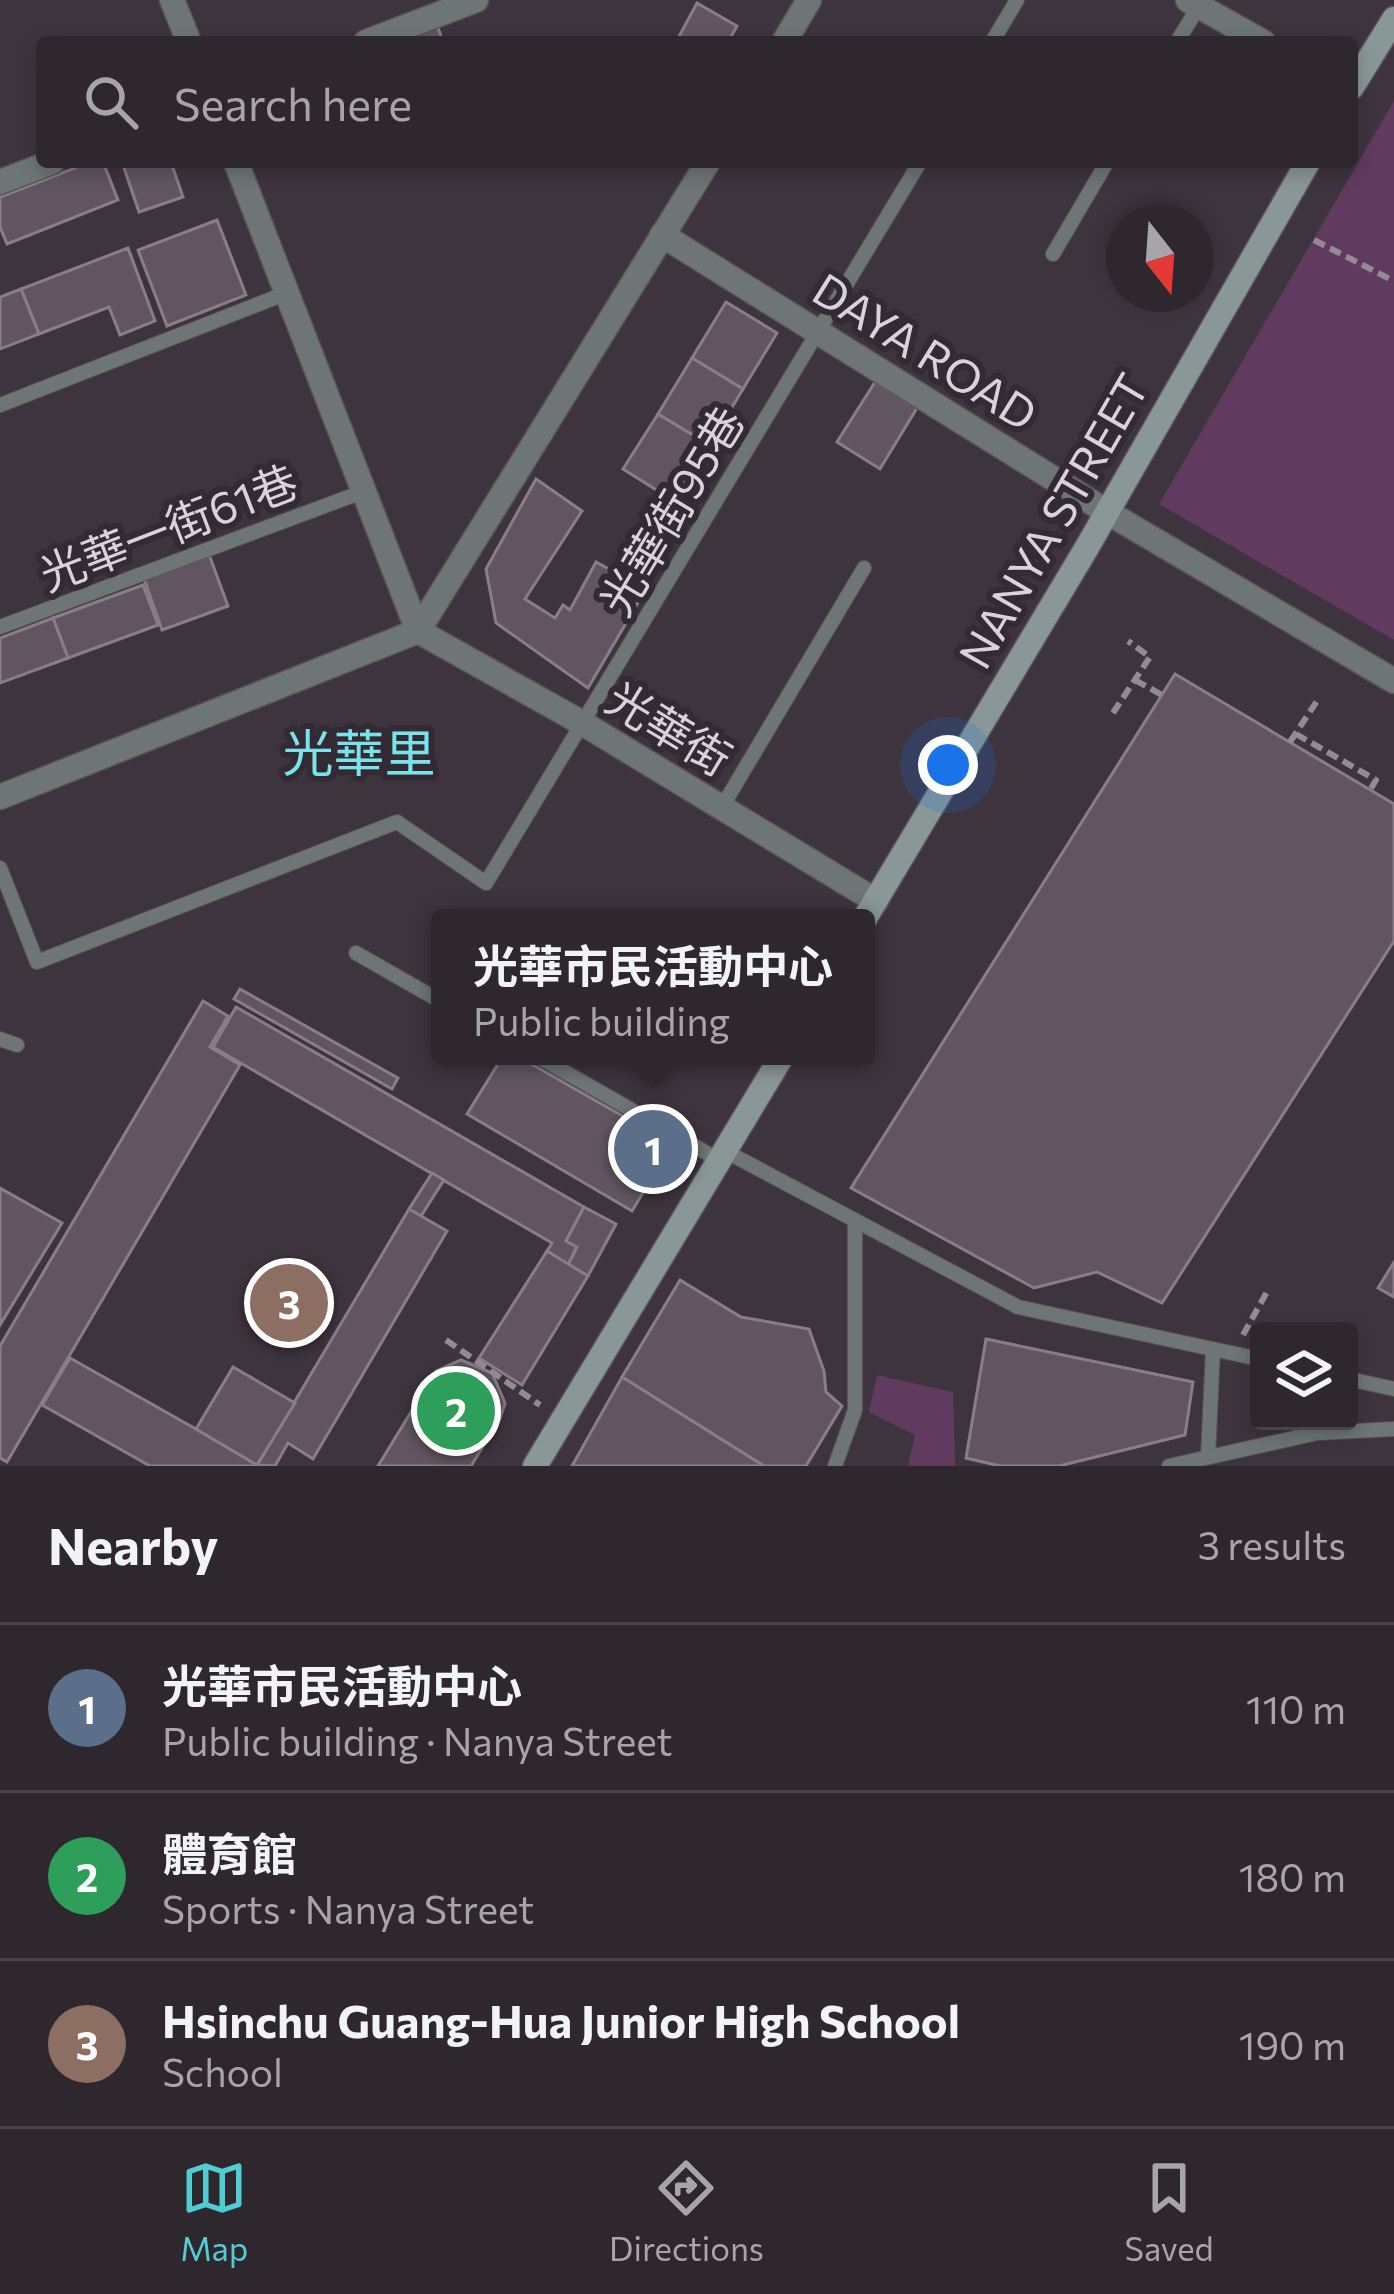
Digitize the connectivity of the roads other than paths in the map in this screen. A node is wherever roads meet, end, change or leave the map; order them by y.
1 (172, 0) edge
2 (476, 0) edge
3 (809, 0) edge
4 (1017, 0) edge
5 (1193, 3) edge
6 (1394, 20) edge
7 (187, 36) edge
8 (382, 36) edge
9 (788, 36) edge
10 (996, 36) edge
11 (1179, 36) edge
12 (1252, 36) edge
13 (1358, 77) edge
14 (36, 168) edge
15 (238, 168) edge
16 (704, 168) edge
17 (916, 168) edge
18 (1103, 168) edge
19 (1306, 168) edge
20 (0, 182) edge
21 (662, 236) junction
22 (1053, 254) dead end
23 (287, 293) junction
24 (818, 332) junction
25 (0, 405) edge
26 (362, 492) junction
27 (1107, 512) junction
28 (863, 568) dead end
29 (0, 627) edge
30 (418, 631) junction
31 (1394, 681) edge
32 (584, 724) junction
33 (0, 797) edge
34 (722, 807) junction
35 (0, 868) edge
36 (871, 909) edge
37 (356, 953) dead end
38 (431, 996) edge
39 (0, 1039) edge
40 (17, 1045) dead end
41 (554, 1065) edge
42 (777, 1065) edge
43 (722, 1156) junction
44 (855, 1220) junction
45 (1213, 1349) junction
46 (1250, 1357) edge
47 (1358, 1381) edge
48 (1394, 1389) edge
49 (1394, 1429) edge
50 (1208, 1456) junction
51 (535, 1466) edge
52 (835, 1466) edge
53 (1169, 1466) edge

1 - 7 street
2 - 8 street
3 - 9 street
4 - 10 lane
5 - 11 lane
5 - 12 street
6 - 13 street
14 - 20 street
15 - 23 street
16 - 21 street
17 - 24 lane, 光華街95巷
18 - 22 lane
19 - 27 street, NANYA STREET
21 - 24 street, DAYA ROAD
21 - 30 street
23 - 25 lane
23 - 26 street
24 - 27 street, DAYA ROAD
24 - 32 lane, 光華街95巷
26 - 29 lane, 光華一街61巷
26 - 30 street
27 - 31 street, DAYA ROAD
27 - 36 street, NANYA STREET
28 - 34 lane
30 - 32 street, 光華街
30 - 33 street
32 - 34 street, 光華街
32 - 35 lane, 光華街95巷
34 - 36 street, 光華街
37 - 38 lane
39 - 40 lane
41 - 43 lane
42 - 43 street
43 - 44 lane
43 - 51 street
44 - 45 lane
44 - 52 lane
45 - 46 lane
45 - 50 lane
47 - 48 lane
49 - 50 lane
50 - 53 lane

